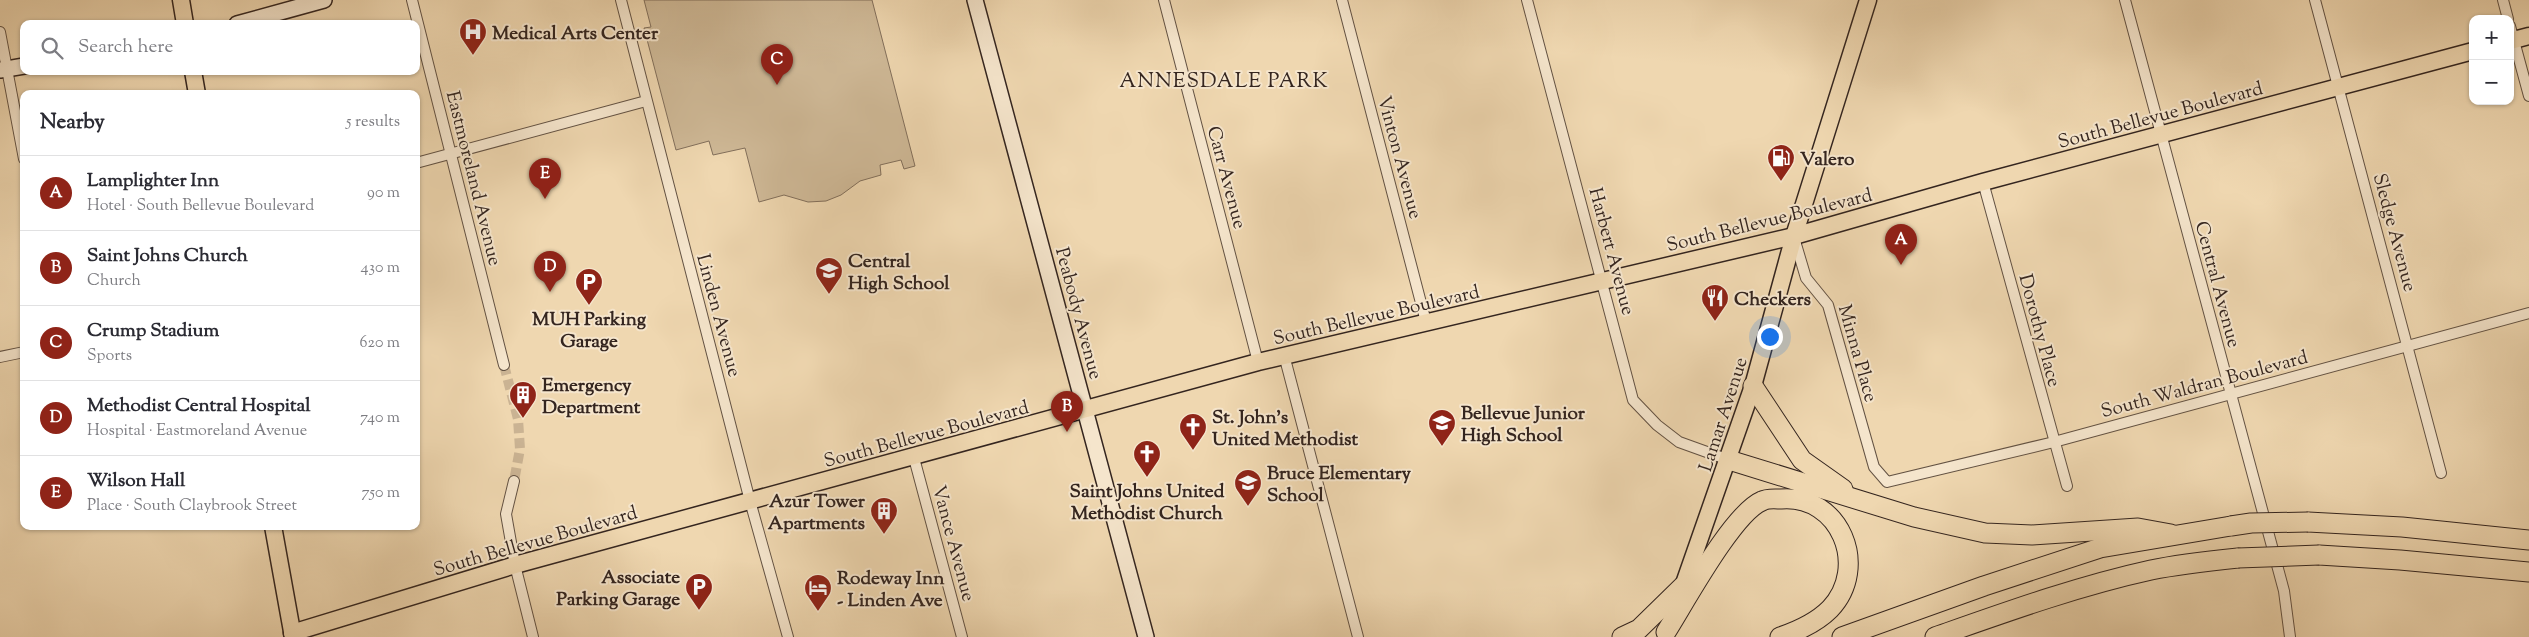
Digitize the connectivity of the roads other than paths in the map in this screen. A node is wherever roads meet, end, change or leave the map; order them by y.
1 (181, 0) edge
2 (324, 0) edge
3 (412, 0) edge
4 (621, 0) edge
5 (975, 0) edge
6 (1164, 0) edge
7 (1342, 0) edge
8 (1526, 0) edge
9 (1868, 0) edge
10 (2125, 0) edge
11 (2315, 0) edge
12 (2503, 0) edge
13 (2507, 15) edge
14 (184, 20) edge
15 (252, 20) edge
16 (417, 20) edge
17 (0, 32) edge
18 (420, 32) edge
19 (2516, 36) edge
20 (2469, 52) edge
21 (20, 67) edge
22 (3, 70) edge
23 (194, 75) edge
24 (2338, 87) junction
25 (195, 90) edge
26 (2529, 96) edge
27 (646, 101) junction
28 (2161, 134) junction
29 (20, 142) edge
30 (450, 154) junction
31 (420, 162) edge
32 (1983, 182) junction
33 (1794, 236) junction
34 (1603, 281) junction
35 (2529, 313) edge
36 (1426, 322) junction
37 (2409, 346) junction
38 (20, 353) edge
39 (1284, 355) junction
40 (0, 356) edge
41 (1258, 362) junction
42 (504, 365) tunnel mouth
43 (1753, 386) junction
44 (2230, 393) junction
45 (1085, 411) junction
46 (2054, 442) junction
47 (914, 458) junction
48 (1729, 460) junction
49 (2441, 473) dead end
50 (514, 481) tunnel mouth
51 (1887, 482) joint
52 (2067, 486) dead end
53 (1854, 497) junction
54 (750, 501) junction
55 (274, 530) edge
56 (2172, 534) junction
57 (2529, 540) edge
58 (514, 565) junction
59 (2529, 572) edge
60 (1683, 586) junction
61 (2027, 605) junction
62 (1666, 634) edge
63 (292, 635) edge
64 (533, 637) edge
65 (788, 637) edge
66 (962, 637) edge
67 (1146, 637) edge
68 (1358, 637) edge
69 (1622, 637) edge
70 (1780, 637) edge
71 (1842, 637) edge
72 (1935, 637) edge
73 (1966, 637) edge
74 (2290, 637) edge

1 - 14 main road
2 - 15 main road
3 - 16 street, Eastmoreland Avenue
4 - 27 street, Linden Avenue
5 - 45 main road, Peabody Avenue
6 - 41 street, Carr Avenue
7 - 36 street, Vinton Avenue
8 - 34 street, Harbert Avenue
9 - 33 main road, Lamar Avenue
10 - 28 street, Central Avenue
11 - 24 street, Sledge Avenue
12 - 13 street
17 - 22 street
18 - 30 street, Eastmoreland Avenue
19 - 26 street
20 - 24 main road, South Bellevue Boulevard
21 - 22 main road
22 - 29 street
23 - 25 main road
24 - 28 main road, South Bellevue Boulevard
24 - 37 street, Sledge Avenue
27 - 30 street
27 - 54 street, Linden Avenue
28 - 32 main road, South Bellevue Boulevard
28 - 44 street, Central Avenue
30 - 31 street
30 - 42 street, Eastmoreland Avenue
32 - 33 main road, South Bellevue Boulevard
32 - 46 street, Dorothy Place
33 - 34 main road, South Bellevue Boulevard
33 - 43 main road, Lamar Avenue
33 - 51 street, Minna Place
34 - 36 main road, South Bellevue Boulevard
34 - 48 street, Harbert Avenue
35 - 37 street, South Waldran Boulevard
36 - 39 main road, South Bellevue Boulevard
37 - 44 street, South Waldran Boulevard
37 - 49 street, Sledge Avenue
38 - 40 street
39 - 41 main road, South Bellevue Boulevard
39 - 68 street
41 - 45 main road, South Bellevue Boulevard
43 - 48 main road, Lamar Avenue
43 - 53 highway
44 - 46 street, South Waldran Boulevard
44 - 74 street, Central Avenue
45 - 47 main road, South Bellevue Boulevard
45 - 67 main road, Peabody Avenue
46 - 51 street, South Waldran Boulevard
46 - 52 street, Dorothy Place
47 - 54 main road, South Bellevue Boulevard
47 - 66 street, Vance Avenue
48 - 53 highway
48 - 60 main road, Lamar Avenue
50 - 58 street
53 - 56 highway
54 - 58 main road, South Bellevue Boulevard
54 - 65 street, Linden Avenue
55 - 63 main road
56 - 57 highway, bridge
56 - 71 highway
58 - 63 main road, South Bellevue Boulevard
58 - 64 street
59 - 61 highway, bridge
60 - 62 main road, Lamar Avenue
60 - 69 highway
61 - 72 highway
61 - 73 highway
62 - 70 highway

